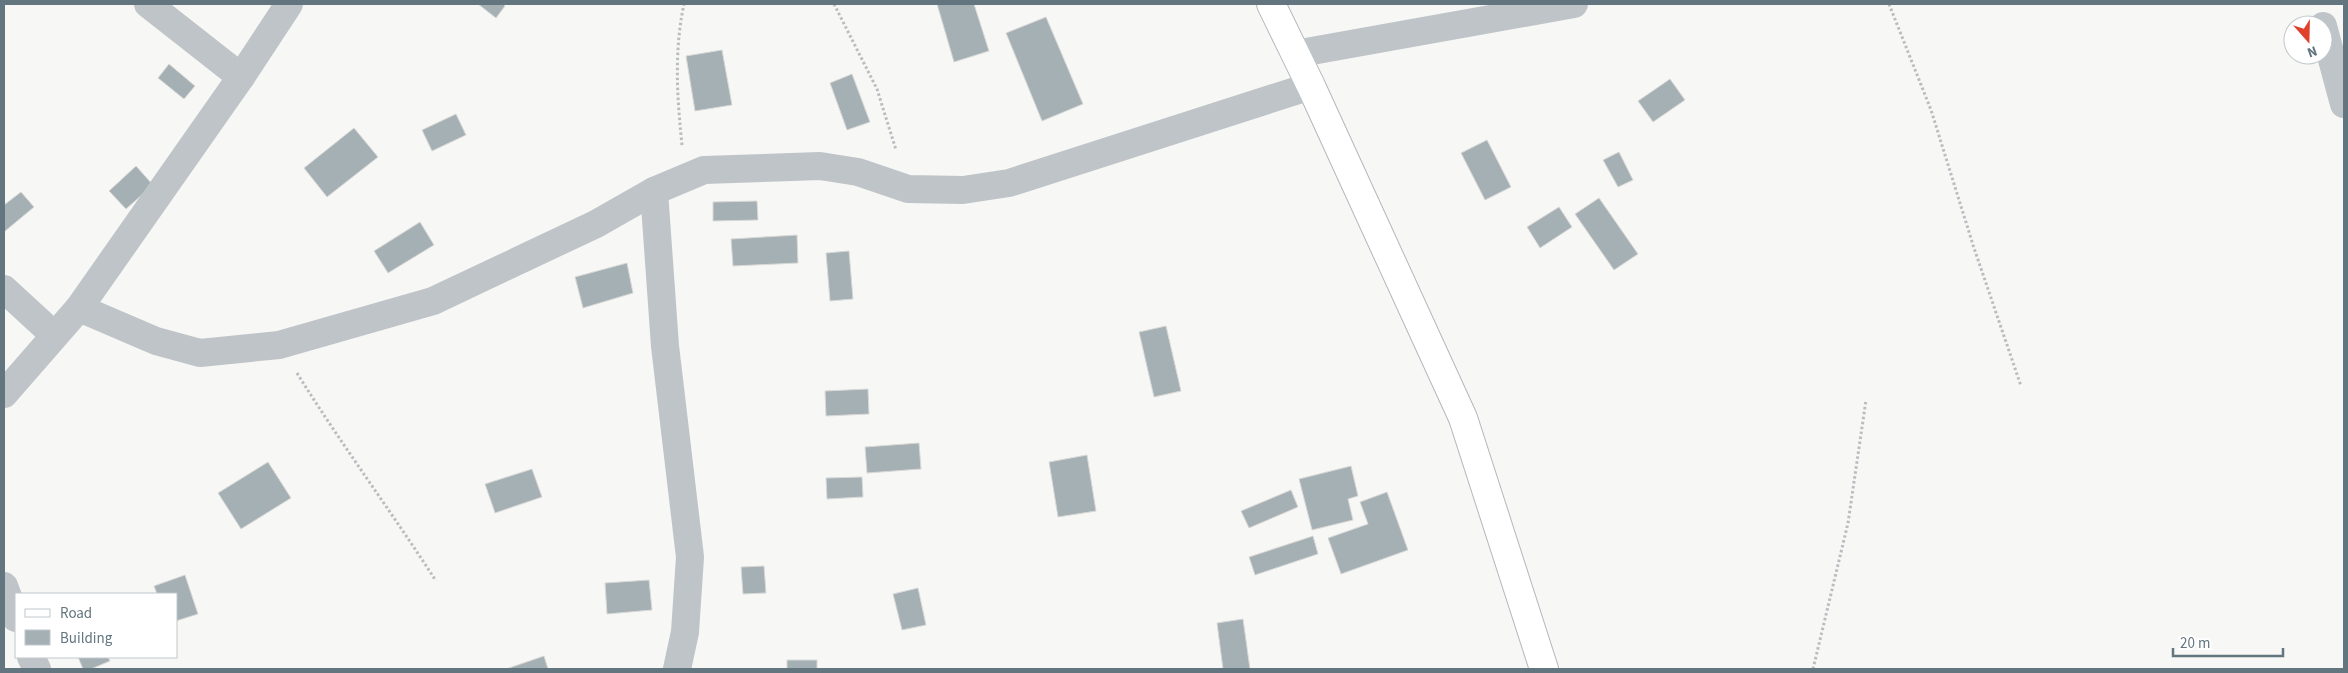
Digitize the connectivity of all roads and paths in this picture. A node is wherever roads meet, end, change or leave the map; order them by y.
1 (148, 4) edge
2 (289, 4) edge
3 (684, 4) edge
4 (834, 4) edge
5 (1271, 4) edge
6 (1574, 4) edge
7 (1889, 4) edge
8 (1295, 54) junction
9 (2333, 58) edge
10 (241, 77) junction
11 (1311, 86) junction
12 (2343, 90) edge
13 (685, 177) junction
14 (908, 189) junction
15 (654, 191) junction
16 (4, 289) edge
17 (79, 308) junction
18 (54, 335) junction
19 (279, 345) junction
20 (2022, 386) dead end
21 (4, 394) edge
22 (1866, 400) dead end
23 (436, 581) dead end
24 (4, 586) edge
25 (15, 615) edge
26 (32, 658) edge
27 (38, 669) edge
28 (677, 669) edge
29 (1544, 669) edge
30 (1813, 669) edge

1 - 10 street
2 - 10 street
3 - 13 path
4 - 14 path
5 - 8 main road
6 - 8 street
7 - 20 path
8 - 11 main road
9 - 12 street
10 - 17 street
11 - 14 street
11 - 29 main road
13 - 14 street
13 - 15 street
15 - 19 street
15 - 28 street
16 - 18 street
17 - 18 street
17 - 19 street
18 - 21 street
19 - 23 path
22 - 30 path
24 - 25 street
26 - 27 street

